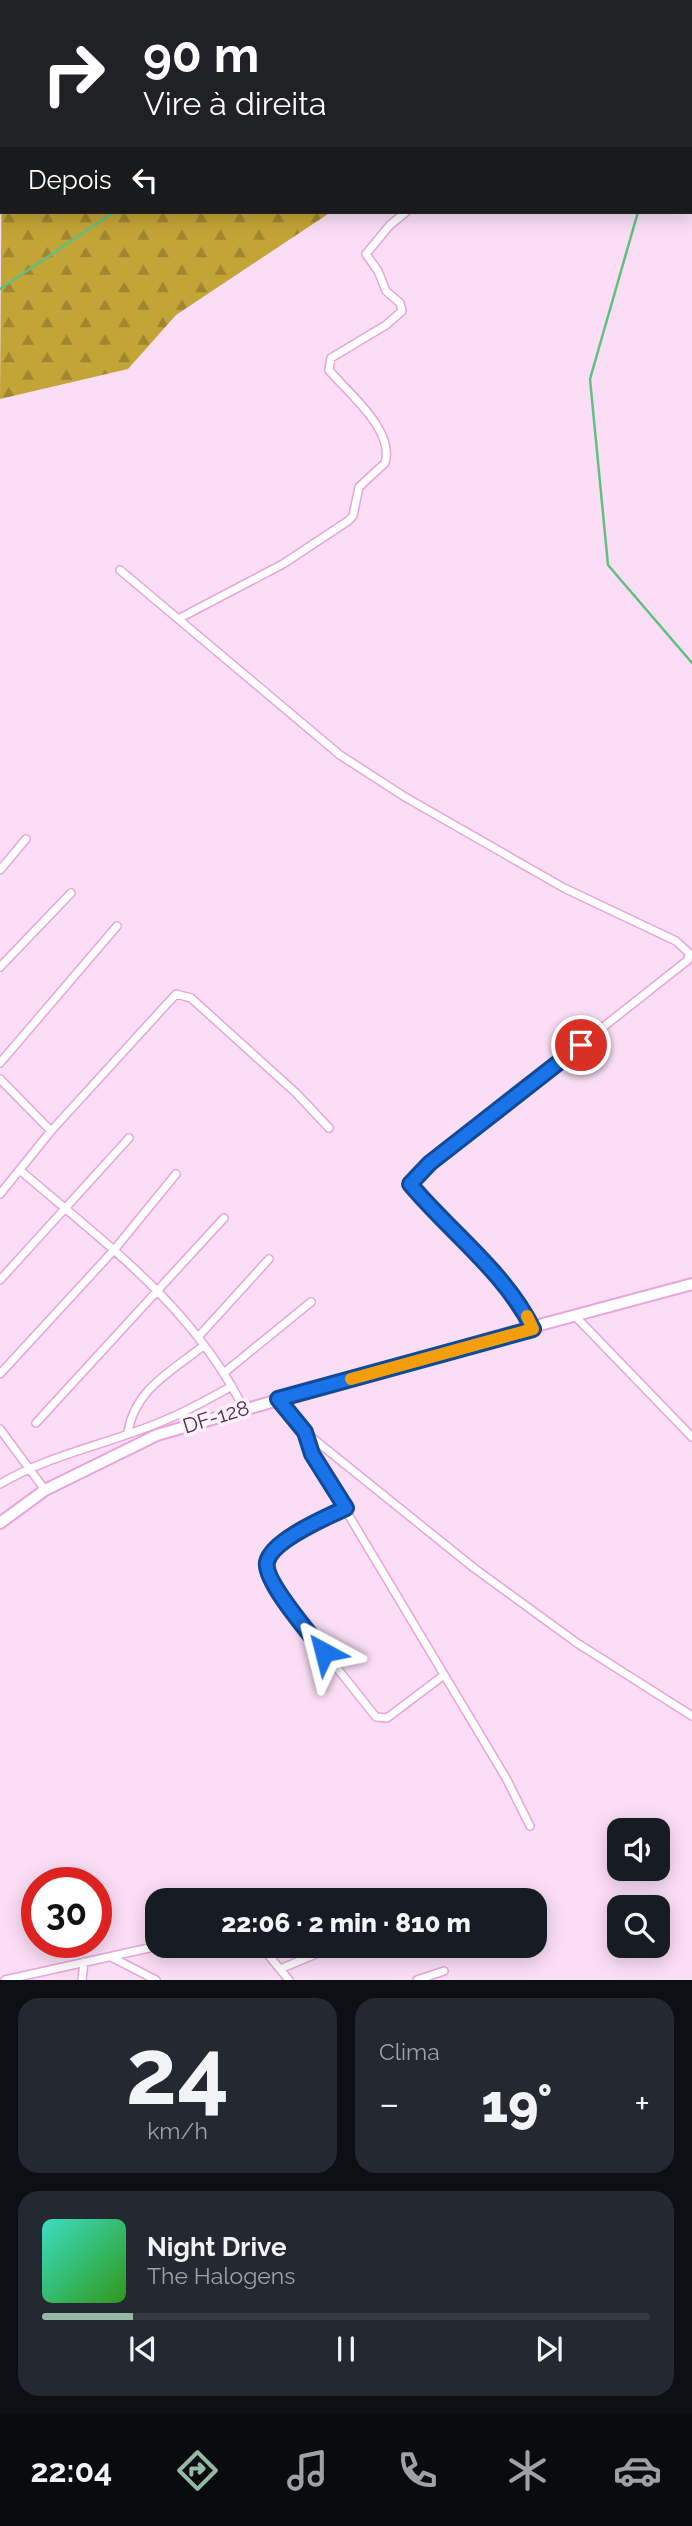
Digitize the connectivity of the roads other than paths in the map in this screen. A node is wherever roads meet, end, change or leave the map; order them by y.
1 (404, 214) edge
2 (120, 570) dead end
3 (180, 618) junction
4 (26, 839) dead end
5 (0, 870) edge
6 (71, 893) dead end
7 (117, 926) dead end
8 (0, 967) edge
9 (0, 1063) edge
10 (0, 1079) edge
11 (329, 1128) dead end
12 (51, 1131) junction
13 (129, 1138) dead end
14 (21, 1171) junction
15 (176, 1174) dead end
16 (0, 1194) edge
17 (63, 1207) junction
18 (224, 1218) dead end
19 (114, 1250) junction
20 (269, 1259) dead end
21 (0, 1280) edge
22 (692, 1284) edge
23 (159, 1290) junction
24 (311, 1302) dead end
25 (576, 1317) junction
26 (533, 1329) junction
27 (199, 1336) junction
28 (203, 1346) junction
29 (225, 1372) junction
30 (0, 1374) edge
31 (232, 1386) junction
32 (278, 1399) junction
33 (244, 1409) junction
34 (36, 1423) dead end
35 (0, 1429) edge
36 (128, 1432) junction
37 (305, 1432) junction
38 (692, 1437) edge
39 (29, 1467) junction
40 (0, 1484) edge
41 (45, 1490) junction
42 (346, 1508) junction
43 (0, 1523) edge
44 (444, 1675) junction
45 (692, 1716) edge
46 (530, 1826) dead end
47 (145, 1949) edge
48 (112, 1957) edge
49 (105, 1958) edge
50 (112, 1958) edge
51 (271, 1958) edge
52 (306, 1958) edge
53 (84, 1962) junction
54 (280, 1969) junction
55 (444, 1970) dead end
56 (5, 1980) edge
57 (82, 1980) edge
58 (156, 1980) edge
59 (289, 1980) edge
60 (417, 1980) edge

1 - 3 street
2 - 3 street
3 - 26 street
4 - 5 street
6 - 8 street
7 - 9 street
10 - 12 street
11 - 12 street
12 - 14 street
13 - 17 street
14 - 16 street
14 - 17 street
15 - 19 street
17 - 19 street
17 - 21 street
18 - 23 street
19 - 23 street
19 - 30 street
20 - 27 street
22 - 25 main road, DF-128 / DF-128
23 - 27 street
23 - 34 street
24 - 29 street
25 - 26 main road, DF-128 / DF-128
25 - 38 street
26 - 32 main road, DF-128 / DF-128
27 - 28 street
28 - 29 street
28 - 36 street
29 - 31 street
31 - 33 street
31 - 36 street
32 - 33 main road, DF-128 / DF-128
32 - 37 street
33 - 41 main road, DF-128 / DF-128
35 - 39 street
36 - 39 street
37 - 42 street
37 - 45 street
39 - 40 street
39 - 41 street
41 - 43 main road, DF-128 / DF-128
42 - 44 street
42 - 44 street
44 - 46 street
47 - 48 street
49 - 53 street
50 - 58 street
51 - 54 street
52 - 54 street
53 - 56 street
53 - 57 street
54 - 59 street
55 - 60 street

